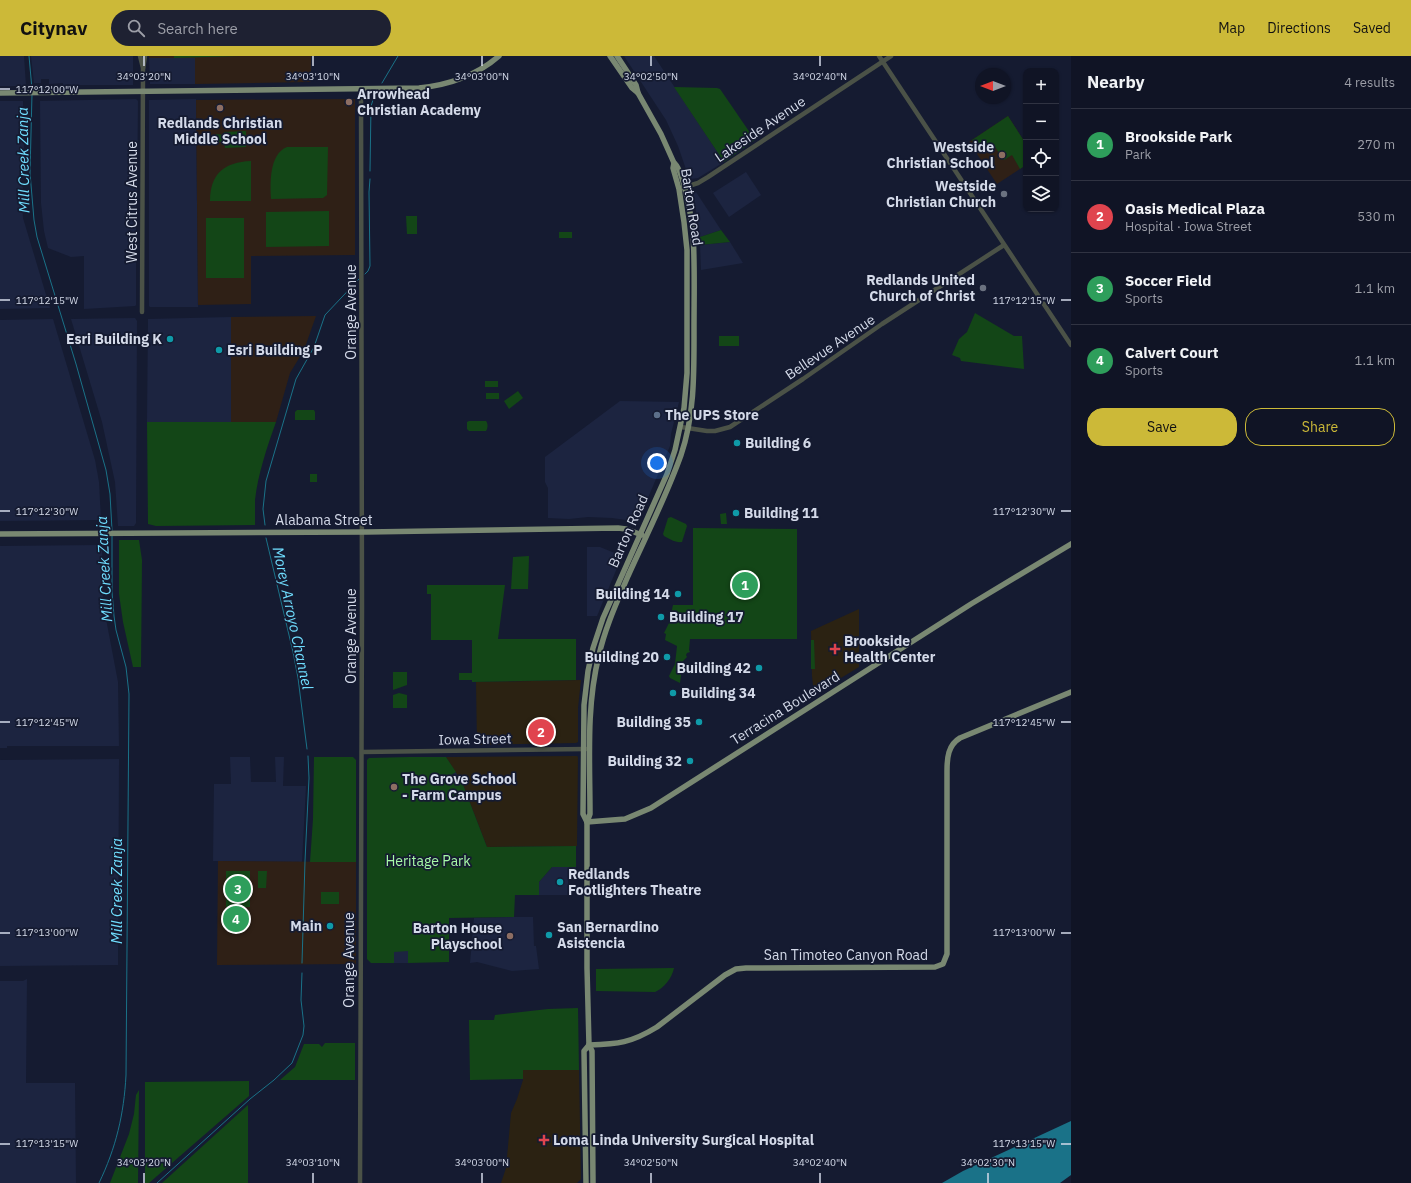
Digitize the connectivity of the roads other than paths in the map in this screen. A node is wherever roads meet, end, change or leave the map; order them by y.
1 (140, 56) edge
2 (145, 56) edge
3 (499, 56) edge
4 (610, 56) edge
5 (617, 56) edge
6 (878, 56) edge
7 (892, 56) edge
8 (883, 62) junction
9 (143, 69) junction
10 (361, 89) junction
11 (143, 92) junction
12 (0, 93) edge
13 (638, 93) junction
14 (682, 188) junction
15 (680, 198) junction
16 (690, 213) junction
17 (692, 230) junction
18 (686, 236) junction
19 (1004, 245) junction
20 (142, 312) dead end
21 (1071, 346) edge
22 (681, 427) junction
23 (688, 428) junction
24 (361, 532) junction
25 (0, 534) edge
26 (640, 534) junction
27 (646, 537) junction
28 (1071, 544) edge
29 (588, 671) junction
30 (595, 672) junction
31 (1071, 692) edge
32 (586, 749) junction
33 (362, 752) junction
34 (587, 822) junction
35 (588, 1045) junction
36 (360, 1183) edge
37 (586, 1183) edge
38 (593, 1183) edge

1 - 9 street
2 - 9 street
3 - 10 main road
4 - 13 main road
5 - 13 main road
6 - 8 street
7 - 8 street, Lakeside Avenue
8 - 14 street, Lakeside Avenue
8 - 19 street
9 - 11 street, West Citrus Avenue
10 - 11 main road
10 - 24 street, Orange Avenue
11 - 12 main road
11 - 20 street, West Citrus Avenue
13 - 14 main road, Barton Road
14 - 15 main road, Barton Road
14 - 16 main road, Barton Road
15 - 16 main road
15 - 18 main road, Barton Road
16 - 17 main road, Barton Road
17 - 18 main road
17 - 23 main road, Barton Road
18 - 22 main road, Barton Road
19 - 21 street
19 - 23 street, Bellevue Avenue
22 - 23 street, Bellevue Avenue
22 - 26 main road, Barton Road
23 - 27 main road, Barton Road
24 - 25 main road, Alabama Street
24 - 26 main road, Alabama Street
24 - 33 street, Orange Avenue
26 - 27 main road, Alabama Street
26 - 29 main road, Barton Road
27 - 30 main road, Barton Road
28 - 34 main road, Terracina Boulevard
29 - 30 main road
29 - 32 main road, Barton Road
30 - 32 main road, Barton Road
31 - 35 main road, San Timoteo Canyon Road
32 - 33 street, Iowa Street
32 - 34 main road, Barton Road
33 - 36 street, Orange Avenue
34 - 35 main road, Barton Road
35 - 37 main road, Barton Road
35 - 38 main road, Barton Road

